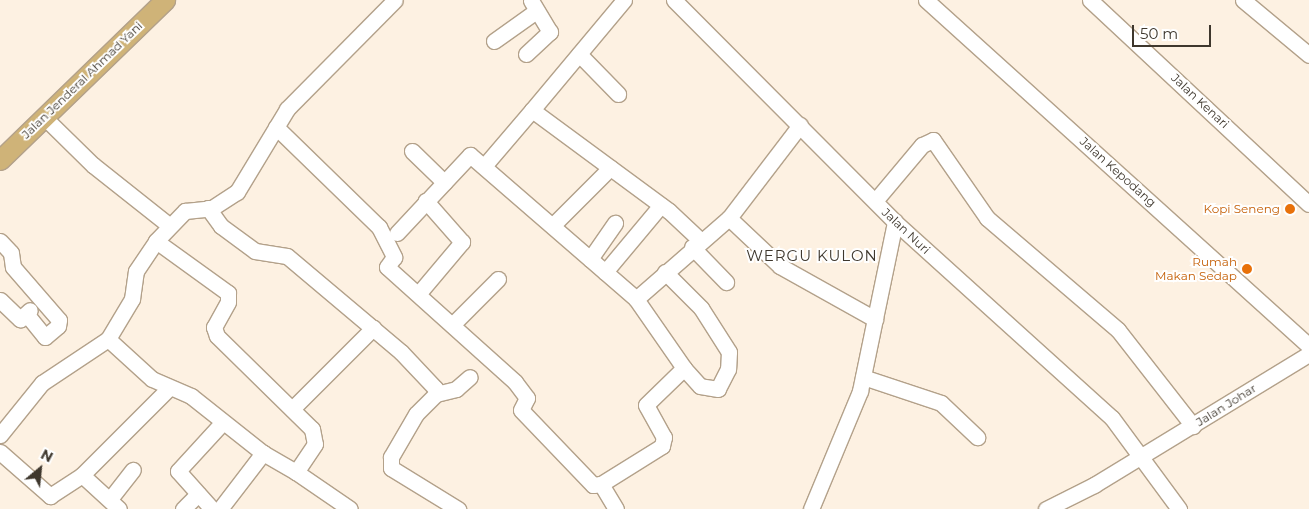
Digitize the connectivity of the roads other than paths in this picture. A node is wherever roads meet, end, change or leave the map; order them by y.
1 (165, 0) edge
2 (395, 0) edge
3 (624, 0) edge
4 (674, 0) edge
5 (926, 0) edge
6 (1090, 0) edge
7 (1243, 0) edge
8 (533, 6) edge
9 (494, 41) dead end
10 (526, 54) dead end
11 (579, 54) junction
12 (1309, 55) edge
13 (618, 94) dead end
14 (532, 110) junction
15 (44, 117) junction
16 (800, 125) junction
17 (276, 128) junction
18 (412, 151) dead end
19 (0, 160) edge
20 (485, 165) junction
21 (610, 168) junction
22 (444, 182) junction
23 (426, 201) junction
24 (875, 201) junction
25 (1309, 204) edge
26 (661, 205) junction
27 (208, 208) junction
28 (729, 218) junction
29 (894, 222) junction
30 (615, 223) dead end
31 (553, 225) junction
32 (170, 226) junction
33 (397, 233) dead end
34 (0, 241) edge
35 (156, 241) junction
36 (696, 243) junction
37 (590, 259) junction
38 (605, 272) junction
39 (665, 272) junction
40 (498, 279) dead end
41 (726, 282) dead end
42 (419, 293) junction
43 (40, 297) junction
44 (0, 300) edge
45 (636, 300) junction
46 (27, 315) junction
47 (875, 319) junction
48 (452, 325) junction
49 (373, 328) junction
50 (108, 338) junction
51 (1309, 346) edge
52 (1309, 354) edge
53 (684, 368) junction
54 (863, 376) junction
55 (470, 377) dead end
56 (168, 389) junction
57 (436, 394) junction
58 (292, 409) junction
59 (222, 423) junction
60 (1193, 426) junction
61 (0, 435) edge
62 (976, 437) dead end
63 (0, 452) edge
64 (263, 453) junction
65 (1144, 456) junction
66 (133, 470) dead end
67 (296, 472) junction
68 (82, 474) junction
69 (602, 484) junction
70 (198, 494) junction
71 (46, 503) edge
72 (114, 504) edge
73 (183, 509) edge
74 (212, 509) edge
75 (220, 509) edge
76 (350, 509) edge
77 (458, 509) edge
78 (616, 509) edge
79 (811, 509) edge
80 (1046, 509) edge
81 (1179, 509) edge

1 - 15 main road, Jalan Jenderal Ahmad Yani
2 - 17 street
3 - 11 street
4 - 16 street, Jalan Nuri
5 - 51 street, Jalan Kepodang
6 - 25 street, Jalan Kenari
7 - 12 street
8 - 9 street
8 - 10 street
11 - 13 street
11 - 14 street
14 - 20 street
14 - 21 street
15 - 19 main road, Jalan Jenderal Ahmad Yani
15 - 32 street
16 - 24 street, Jalan Nuri
16 - 28 street
17 - 27 street
17 - 42 street
18 - 22 street
20 - 22 street
20 - 31 street
21 - 26 street
21 - 31 street
22 - 23 street
23 - 33 street
23 - 42 street
24 - 29 street, Jalan Nuri
24 - 60 street
26 - 36 street
26 - 38 street
27 - 32 street
27 - 49 street
28 - 36 street
28 - 47 street
29 - 47 street
29 - 65 street, Jalan Nuri
30 - 37 street
31 - 37 street
32 - 35 street
34 - 43 street
35 - 50 street
35 - 58 street
36 - 39 street
36 - 41 street
37 - 38 street
38 - 45 street
39 - 45 street
39 - 53 street
40 - 48 street
42 - 48 street
43 - 46 street
43 - 46 street
44 - 46 street
45 - 53 street
47 - 54 street
48 - 69 street
49 - 57 street
49 - 58 street
50 - 56 street
50 - 61 street
52 - 60 street, Jalan Johar
53 - 69 street
54 - 62 street
54 - 79 street
55 - 57 street
56 - 59 street
56 - 68 street
57 - 77 street
58 - 67 street
59 - 64 street
59 - 70 street
60 - 65 street, Jalan Johar
63 - 71 street
64 - 67 street
64 - 75 street
65 - 80 street, Jalan Johar
65 - 81 street, Jalan Nuri
66 - 72 street
67 - 76 street
68 - 71 street
68 - 72 street
69 - 78 street
70 - 73 street
70 - 74 street

